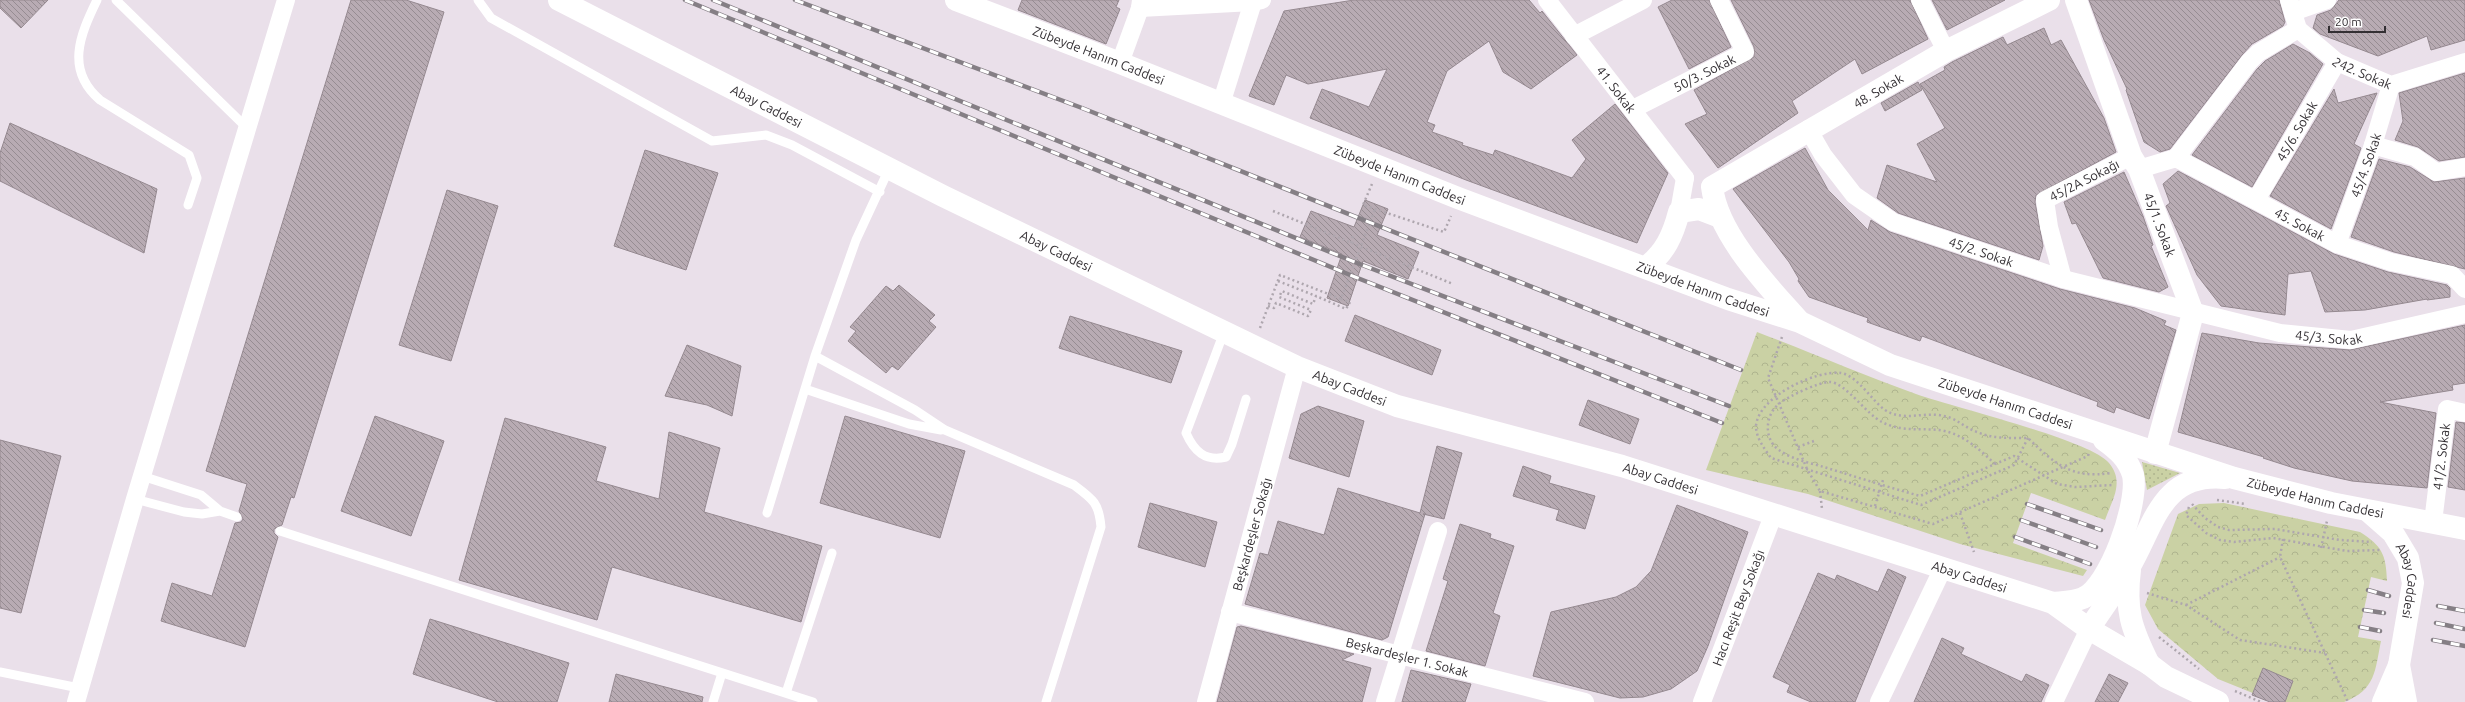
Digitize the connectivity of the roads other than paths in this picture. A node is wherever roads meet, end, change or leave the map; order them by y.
1 (97, 0) edge
2 (116, 0) edge
3 (286, 0) edge
4 (478, 0) edge
5 (559, 0) edge
6 (956, 0) edge
7 (1547, 0) edge
8 (1643, 0) edge
9 (1719, 0) edge
10 (1920, 0) edge
11 (2049, 0) edge
12 (2076, 0) edge
13 (2327, 0) edge
14 (1258, 1) edge
15 (1140, 4) edge
16 (2291, 6) edge
17 (2298, 29) junction
18 (1574, 36) junction
19 (1946, 51) junction
20 (2337, 62) junction
21 (2465, 62) edge
22 (1120, 63) junction
23 (2391, 85) junction
24 (1221, 104) junction
25 (1633, 109) junction
26 (247, 128) junction
27 (1808, 129) junction
28 (2373, 145) junction
29 (2176, 158) junction
30 (2135, 163) junction
31 (2465, 167) edge
32 (889, 169) junction
33 (1685, 178) junction
34 (1712, 187) junction
35 (880, 192) junction
36 (2256, 200) junction
37 (188, 205) dead end
38 (1679, 212) junction
39 (1720, 217) junction
40 (2337, 244) junction
41 (1646, 268) junction
42 (2063, 279) junction
43 (2465, 289) edge
44 (2193, 313) junction
45 (2465, 314) edge
46 (1800, 322) junction
47 (1224, 332) junction
48 (815, 356) junction
49 (1297, 367) junction
50 (804, 388) junction
51 (1246, 399) dead end
52 (2465, 413) edge
53 (945, 430) junction
54 (2095, 434) junction
55 (2155, 453) junction
56 (142, 476) junction
57 (2234, 478) junction
58 (135, 499) junction
59 (220, 511) junction
60 (2368, 511) junction
61 (767, 513) dead end
62 (1774, 513) junction
63 (237, 517) dead end
64 (2433, 522) junction
65 (2465, 529) edge
66 (280, 531) dead end
67 (1438, 531) dead end
68 (832, 553) dead end
69 (2130, 567) junction
70 (1943, 568) junction
71 (2053, 603) junction
72 (1230, 612) junction
73 (2089, 629) junction
74 (1400, 655) junction
75 (2149, 664) junction
76 (2399, 665) junction
77 (0, 672) edge
78 (722, 673) junction
79 (2174, 682) junction
80 (786, 693) junction
81 (2225, 696) edge
82 (74, 697) edge
83 (1578, 701) edge
84 (713, 702) edge
85 (813, 702) edge
86 (1046, 702) edge
87 (1206, 702) edge
88 (1385, 702) edge
89 (1702, 702) edge
90 (1879, 702) edge
91 (2054, 702) edge
92 (2190, 702) edge
93 (2196, 702) edge
94 (2382, 702) edge
95 (2396, 702) edge
96 (2406, 702) edge

1 - 37 lane
2 - 26 lane
3 - 26 street
4 - 35 lane
5 - 32 main road, Abay Caddesi
6 - 22 main road, Zübeyde Hanım Caddesi
7 - 18 street, 41. Sokak
8 - 18 street
9 - 25 street, 50/3. Sokak
10 - 19 street
11 - 19 main road, 48. Sokak
12 - 30 main road, 45/1. Sokak
13 - 16 street
14 - 15 street
14 - 24 street
15 - 22 street
16 - 17 street
17 - 20 street, 242. Sokak
17 - 29 street
18 - 25 street, 41. Sokak
19 - 27 main road, 48. Sokak
20 - 23 street, 242. Sokak
20 - 36 street, 45/6. Sokak
21 - 23 street, 242. Sokak
22 - 24 main road, Zübeyde Hanım Caddesi
23 - 28 street, 45/4. Sokak
24 - 41 main road, Zübeyde Hanım Caddesi
25 - 33 street, 41. Sokak
26 - 56 street
27 - 34 main road, 48. Sokak
27 - 42 street, 45/2. Sokak
28 - 31 street
28 - 40 street, 45/4. Sokak
29 - 30 street
29 - 36 street, 45. Sokak
30 - 42 street, 45/2A Sokağı
30 - 44 main road, 45/1. Sokak
32 - 35 lane
32 - 47 main road, Abay Caddesi
33 - 34 street
33 - 38 street
34 - 39 main road
35 - 48 lane
36 - 40 street, 45. Sokak
38 - 39 main road
38 - 41 main road
39 - 46 main road
40 - 43 street, 45. Sokak
41 - 46 main road, Zübeyde Hanım Caddesi
42 - 44 street, 45/2. Sokak
44 - 45 street, 45/3. Sokak
44 - 55 main road
46 - 54 main road, Zübeyde Hanım Caddesi
47 - 49 main road, Abay Caddesi
47 - 51 lane
48 - 50 lane
48 - 53 lane
49 - 62 main road, Abay Caddesi
49 - 72 street, Beşkardeşler Sokağı
50 - 53 lane
50 - 61 lane
52 - 64 street, 41/2. Sokak
53 - 86 lane
54 - 55 main road, Zübeyde Hanım Caddesi
54 - 71 main road
55 - 57 main road, Zübeyde Hanım Caddesi
56 - 58 street
56 - 59 lane
57 - 60 main road, Zübeyde Hanım Caddesi
57 - 69 main road
58 - 59 lane
58 - 82 street
59 - 63 lane
60 - 64 main road, Zübeyde Hanım Caddesi
60 - 76 main road, Abay Caddesi
62 - 70 main road, Abay Caddesi
62 - 89 street, Hacı Reşit Bey Sokağı
64 - 65 main road, Zübeyde Hanım Caddesi
66 - 78 lane
67 - 74 street
68 - 80 lane
69 - 73 main road
69 - 75 main road
70 - 71 main road, Abay Caddesi
70 - 90 street
71 - 73 main road, Abay Caddesi
72 - 74 street, Beşkardeşler 1. Sokak
72 - 87 street, Beşkardeşler Sokağı
73 - 75 main road, Abay Caddesi
73 - 91 street
74 - 83 street, Beşkardeşler 1. Sokak
74 - 88 street
75 - 79 main road, Abay Caddesi
76 - 94 main road, Abay Caddesi
76 - 95 main road
76 - 96 main road, Abay Caddesi
77 - 82 lane
78 - 80 lane
78 - 84 lane
79 - 81 main road, Abay Caddesi
79 - 92 main road
79 - 93 main road, Abay Caddesi
80 - 85 lane

